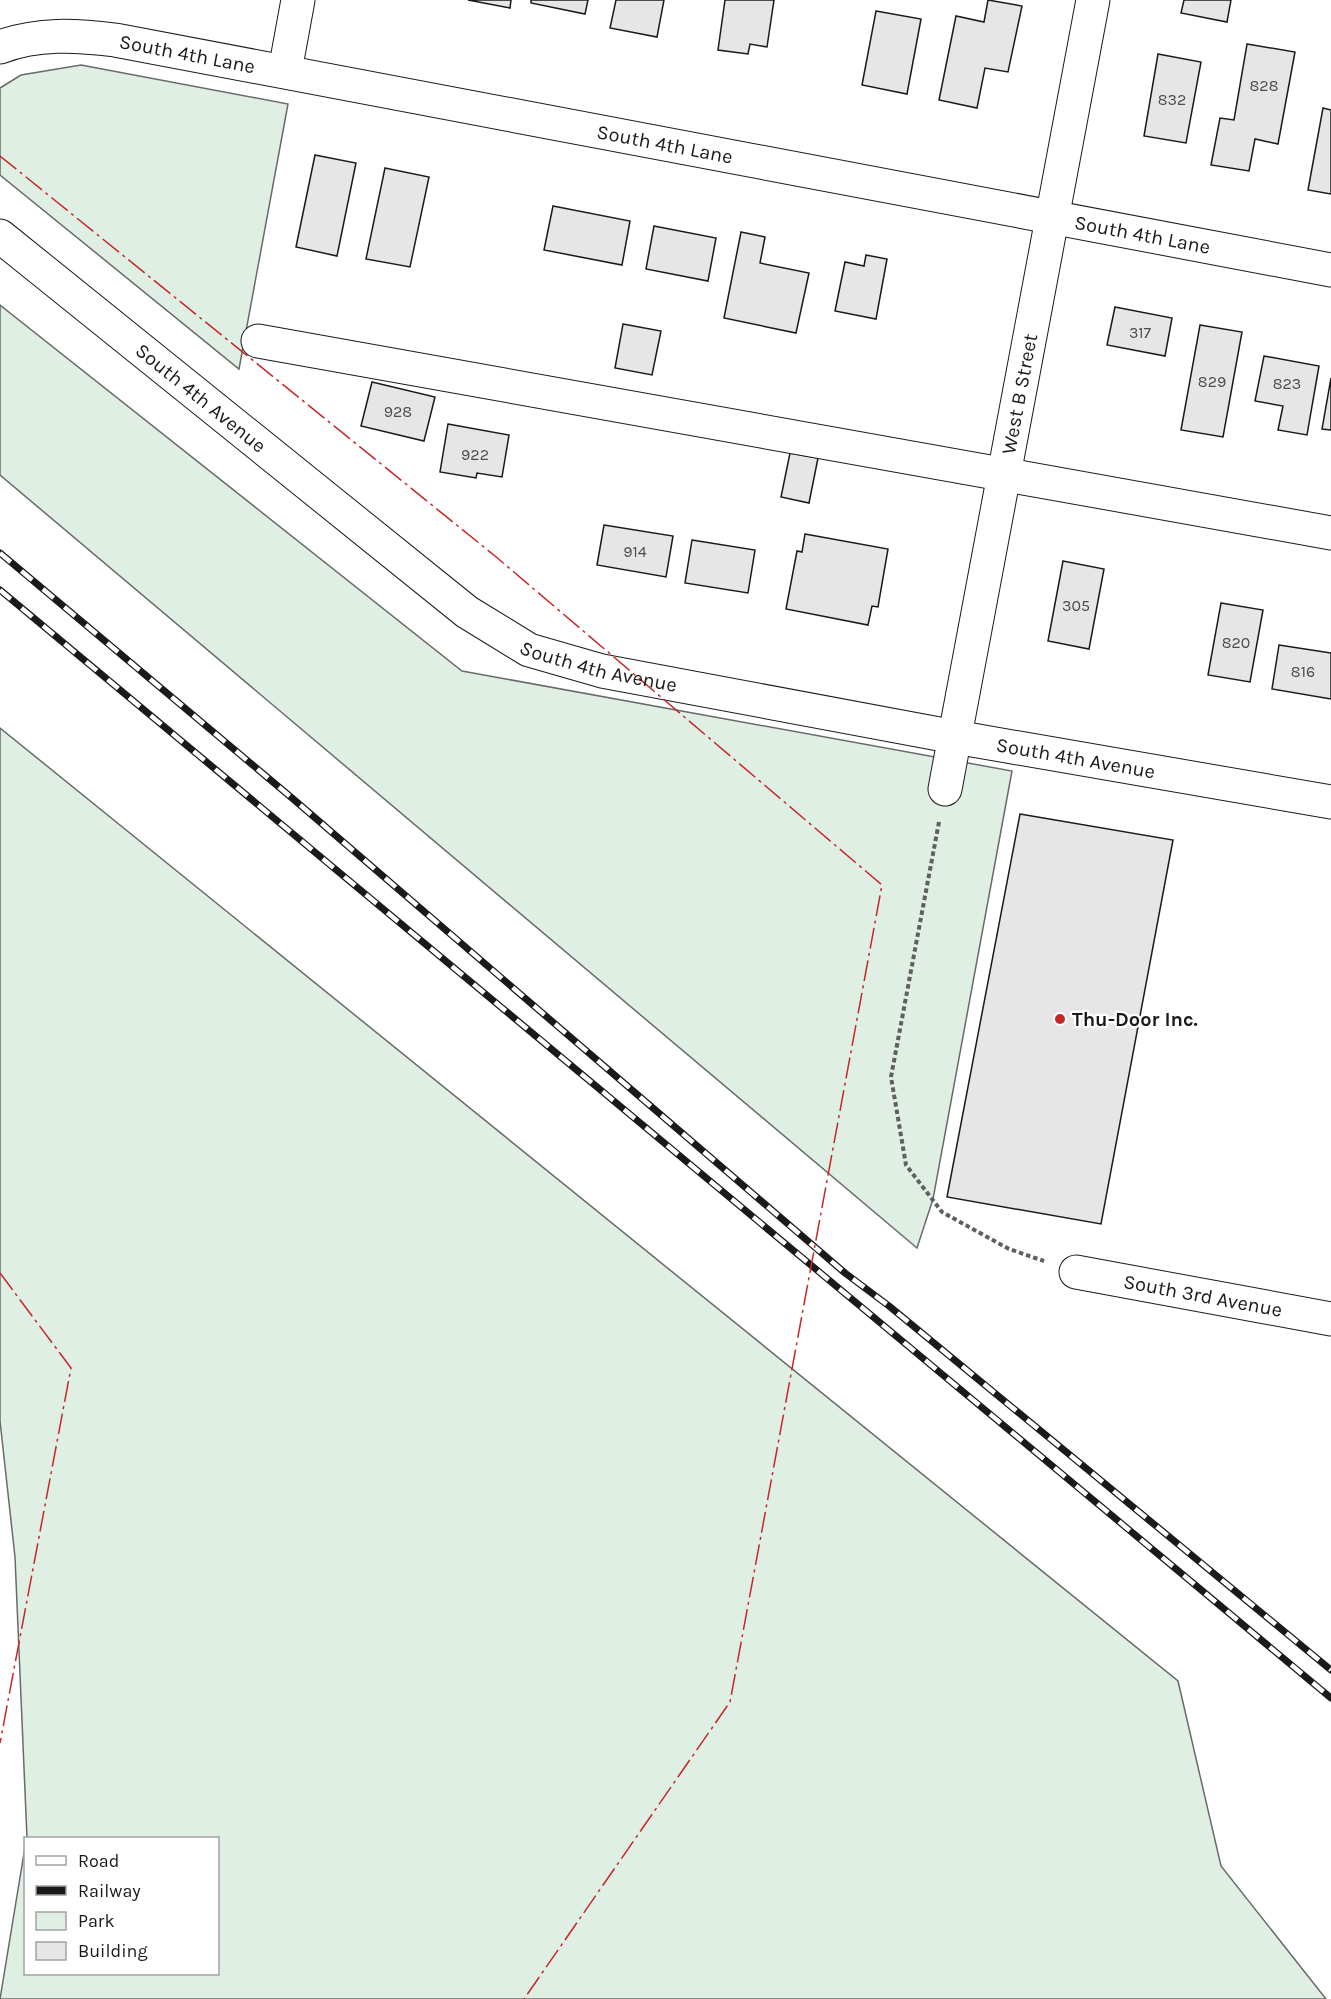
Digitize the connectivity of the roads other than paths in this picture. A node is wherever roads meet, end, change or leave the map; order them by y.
1 (298, 0) edge
2 (1093, 0) edge
3 (0, 47) edge
4 (285, 71) junction
5 (1052, 219) junction
6 (0, 236) edge
7 (1331, 270) edge
8 (258, 341) dead end
9 (1004, 473) junction
10 (1331, 533) edge
11 (955, 737) junction
12 (945, 789) road end
13 (1331, 802) edge
14 (1076, 1272) road end
15 (1331, 1319) edge

1 - 4 street
2 - 5 street, West B Street
3 - 4 street, South 4th Lane
4 - 5 street, South 4th Lane
5 - 7 street, South 4th Lane
5 - 9 street, West B Street
6 - 11 street, South 4th Avenue
8 - 9 street
9 - 10 street
9 - 11 street, West B Street
11 - 12 street, West B Street
11 - 13 street, South 4th Avenue
14 - 15 street, South 3rd Avenue

